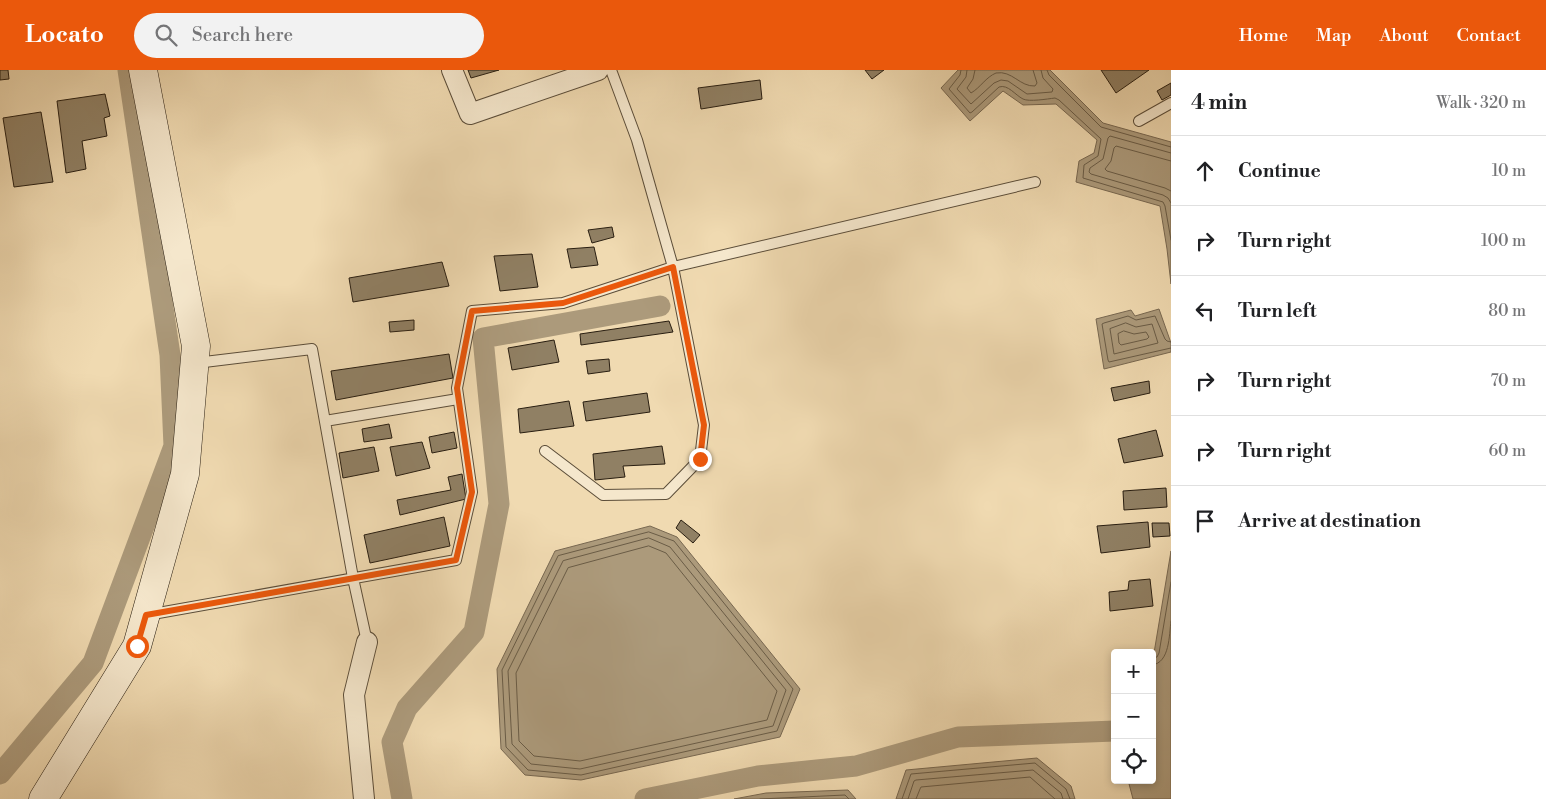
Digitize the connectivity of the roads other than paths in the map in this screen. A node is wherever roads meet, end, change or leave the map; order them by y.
1 (143, 70) edge
2 (452, 70) edge
3 (598, 70) edge
4 (611, 70) edge
5 (1171, 103) edge
6 (1139, 121) dead end
7 (1035, 182) dead end
8 (673, 267) junction
9 (195, 364) junction
10 (458, 399) junction
11 (325, 421) junction
12 (545, 451) dead end
13 (353, 578) junction
14 (146, 615) junction
15 (367, 642) joint
16 (43, 799) edge
17 (364, 799) edge

1 - 9 street
2 - 3 street
4 - 8 lane
5 - 6 lane
7 - 8 lane
8 - 10 lane
8 - 12 lane
9 - 11 lane
9 - 14 street
10 - 11 lane
10 - 13 lane
11 - 13 lane
13 - 14 lane
13 - 15 lane
14 - 16 street
15 - 17 street

